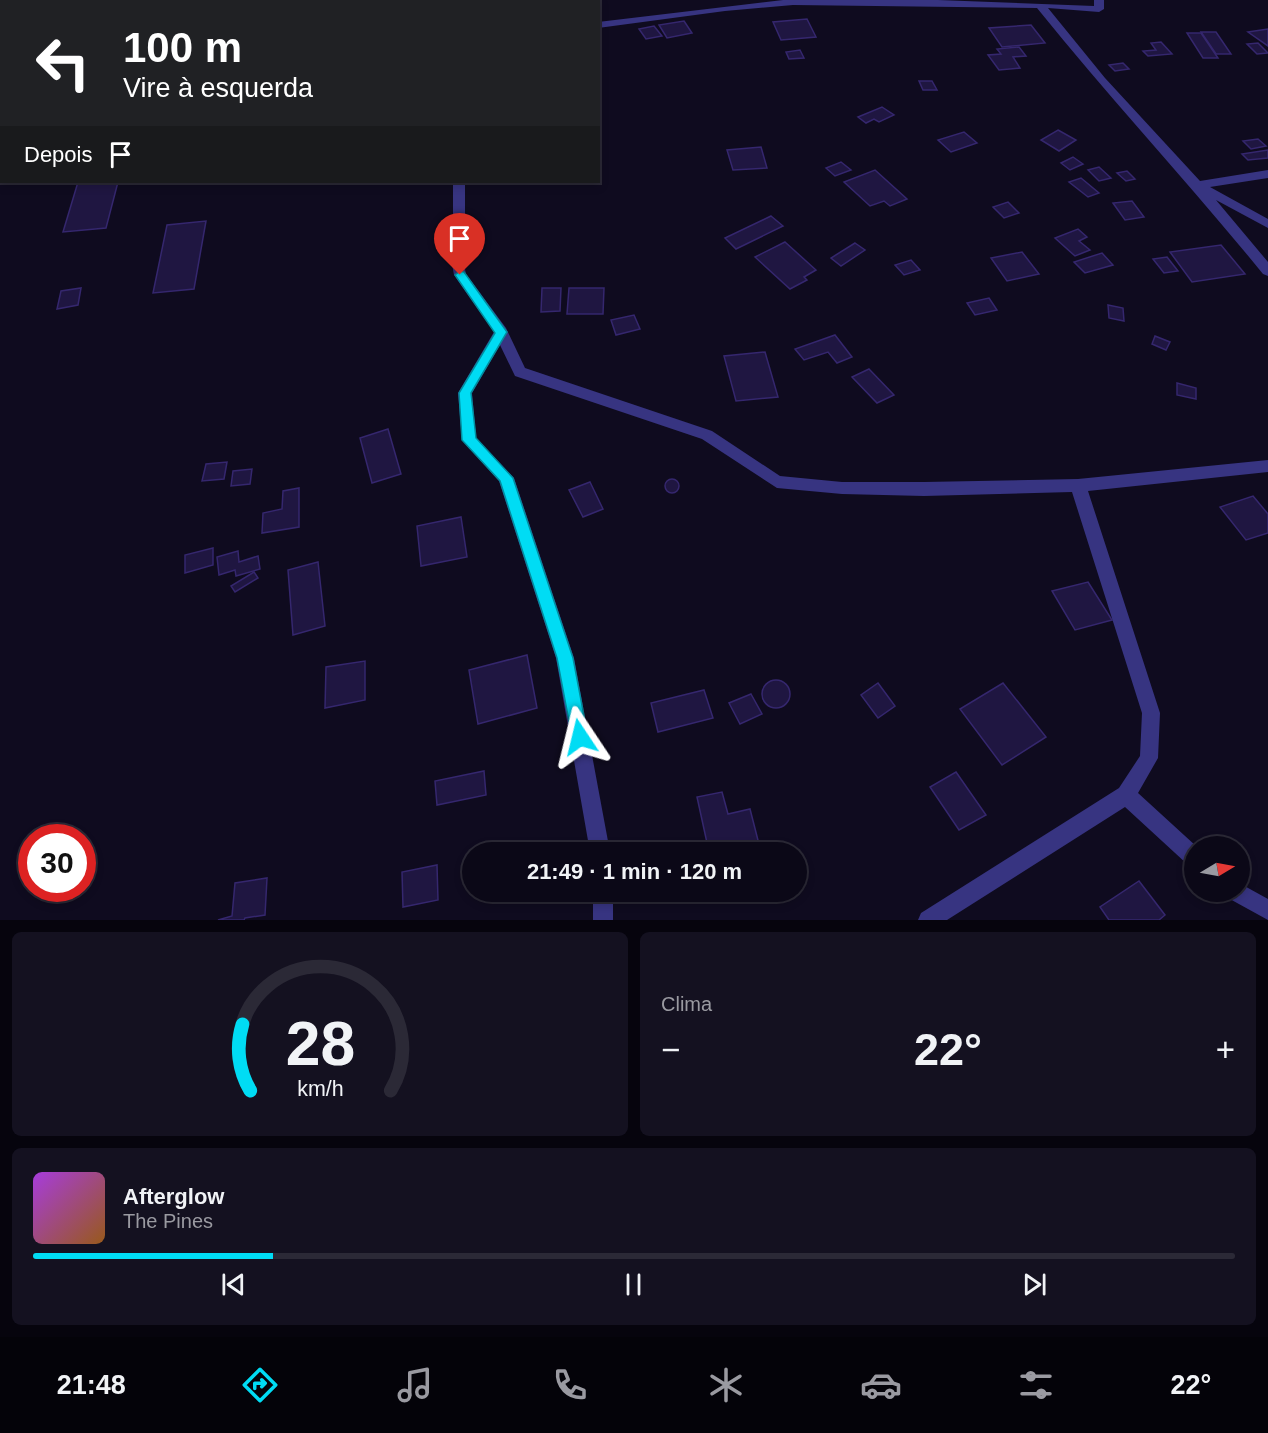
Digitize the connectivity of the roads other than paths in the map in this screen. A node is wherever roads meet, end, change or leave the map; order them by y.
1 (1099, 0) edge
2 (1040, 4) junction
3 (600, 25) edge
4 (1268, 174) edge
5 (459, 183) edge
6 (1197, 185) junction
7 (1268, 224) edge
8 (1268, 271) edge
9 (501, 332) junction
10 (1268, 466) edge
11 (1077, 485) junction
12 (1126, 795) junction
13 (598, 842) edge
14 (1184, 848) edge
15 (1250, 900) edge
16 (603, 902) edge
17 (1268, 910) edge
18 (603, 920) edge
19 (928, 920) edge

1 - 2 street
2 - 3 street
2 - 6 street
4 - 6 street
5 - 9 street
6 - 7 street
6 - 8 street
9 - 11 street
9 - 13 street
10 - 11 street
11 - 12 street
12 - 14 street
12 - 19 street
15 - 17 street
16 - 18 street

